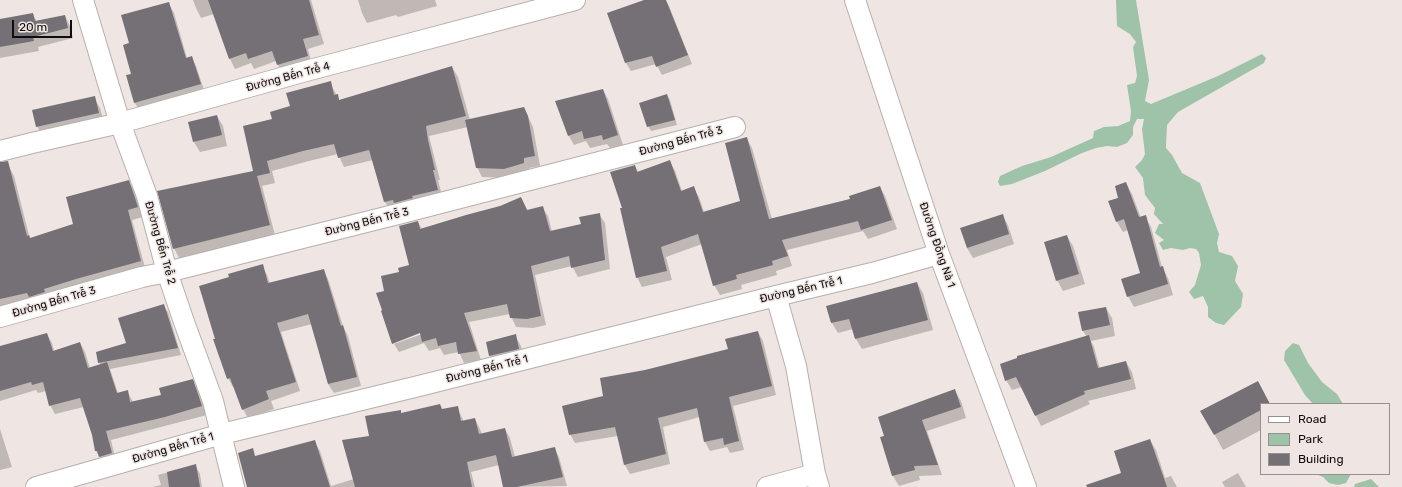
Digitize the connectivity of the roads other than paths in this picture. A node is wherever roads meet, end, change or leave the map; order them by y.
1 (83, 0) edge
2 (575, 0) edge
3 (855, 0) edge
4 (120, 123) junction
5 (735, 127) dead end
6 (0, 151) edge
7 (939, 254) junction
8 (167, 272) junction
9 (776, 296) junction
10 (0, 318) edge
11 (222, 434) junction
12 (817, 480) edge
13 (36, 487) edge
14 (234, 487) edge
15 (767, 487) edge
16 (1026, 487) edge

1 - 4 street, Đường Bến Trễ 2
2 - 4 street, Đường Bến Trễ 4
3 - 7 street, Đường Đồng Nà 1
4 - 6 street, Đường Bến Trễ 4
4 - 8 street, Đường Bến Trễ 2
5 - 8 street, Đường Bến Trễ 3
7 - 9 street, Đường Bến Trễ 1
7 - 16 street, Đường Đồng Nà 1
8 - 10 street, Đường Bến Trễ 3
8 - 11 street, Đường Bến Trễ 2
9 - 11 street, Đường Bến Trễ 1
9 - 12 street
11 - 13 street, Đường Bến Trễ 1
11 - 14 street, Đường Bến Trễ 2
12 - 15 street

